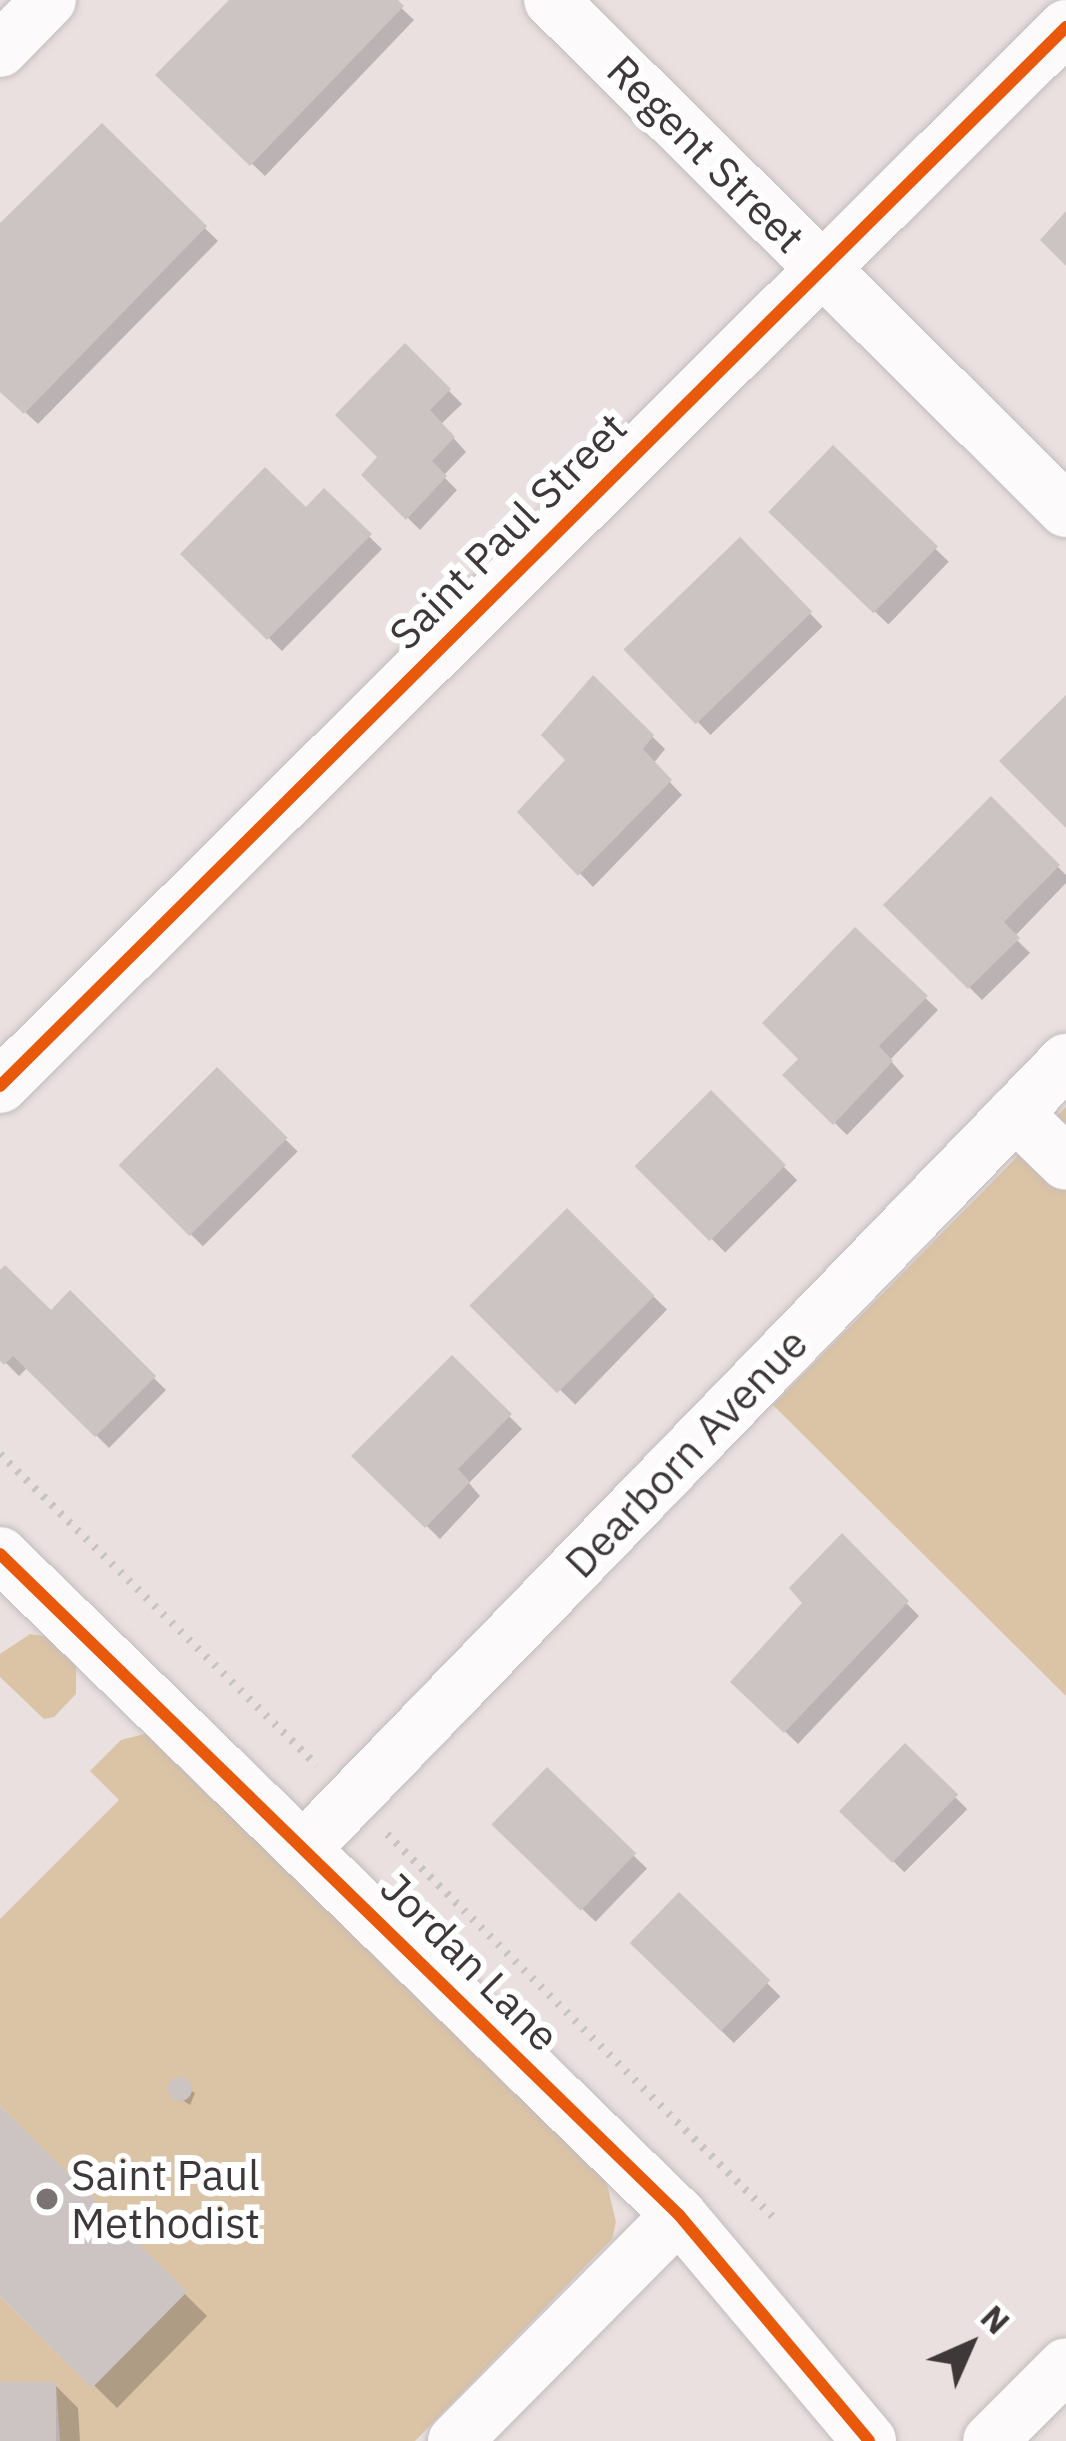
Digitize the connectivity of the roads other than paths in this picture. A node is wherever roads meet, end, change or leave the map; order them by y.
1 (49, 0) edge
2 (551, 0) edge
3 (1066, 27) edge
4 (0, 50) edge
5 (820, 266) junction
6 (1066, 511) edge
7 (1066, 1060) edge
8 (0, 1086) edge
9 (1015, 1113) junction
10 (1066, 1163) edge
11 (0, 1554) edge
12 (306, 1846) junction
13 (679, 2215) junction
14 (1066, 2365) edge
15 (455, 2441) edge
16 (869, 2441) edge
17 (990, 2441) edge

1 - 4 street
2 - 5 street, Regent Street
3 - 5 street, Saint Paul Street
5 - 6 street, Regent Street
5 - 8 street, Saint Paul Street
7 - 9 street, Dearborn Avenue
9 - 10 street
9 - 12 street, Dearborn Avenue
11 - 12 street, Jordan Lane
12 - 13 street, Jordan Lane
13 - 15 street
13 - 16 street, Jordan Lane
14 - 17 street

